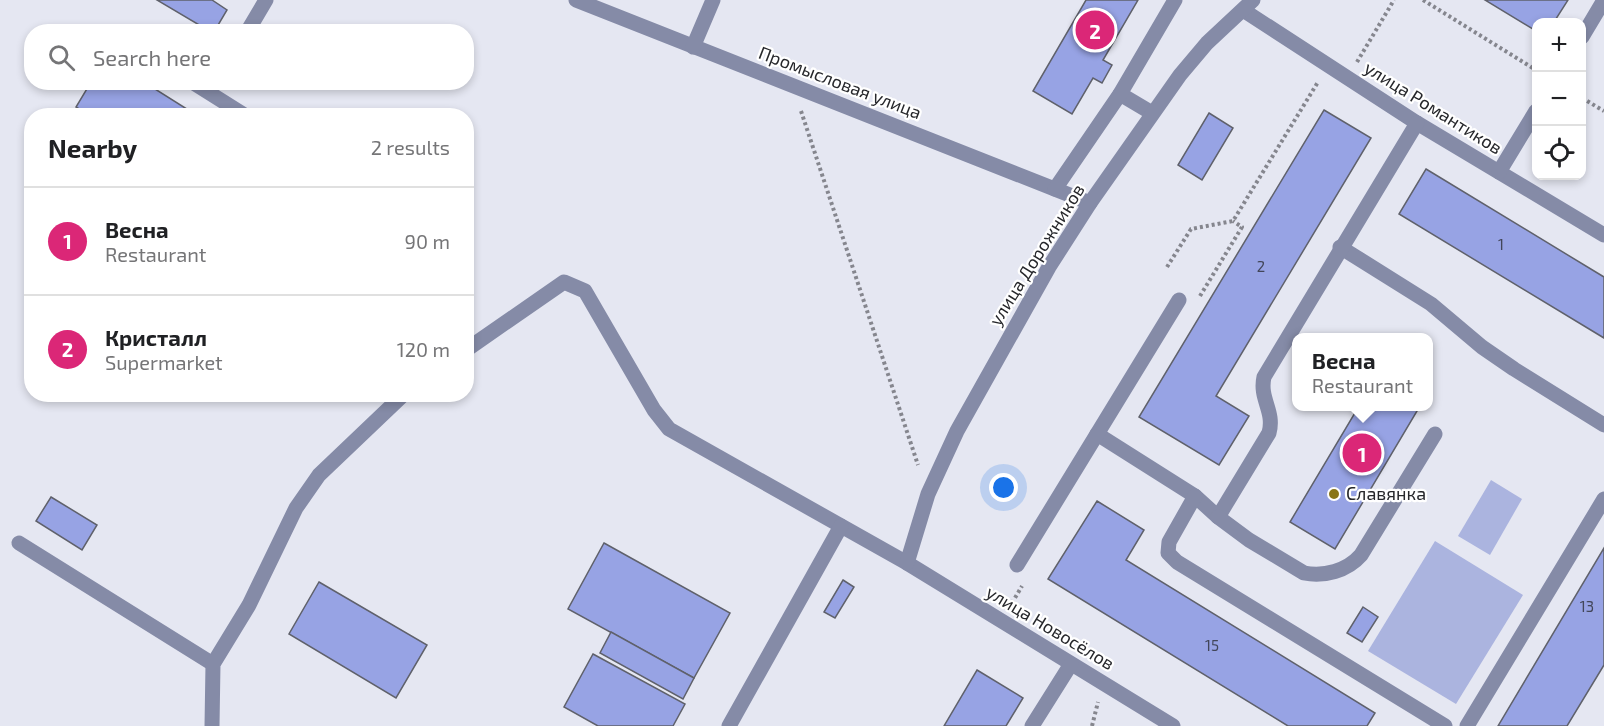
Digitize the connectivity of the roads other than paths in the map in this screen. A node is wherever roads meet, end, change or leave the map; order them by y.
1 (266, 0) edge
2 (576, 0) edge
3 (713, 0) edge
4 (1175, 0) edge
5 (1604, 0) edge
6 (1248, 5) edge
7 (252, 24) edge
8 (1586, 29) edge
9 (693, 47) junction
10 (215, 90) edge
11 (1120, 94) junction
12 (237, 108) edge
13 (1152, 113) junction
14 (1532, 118) edge
15 (1417, 123) junction
16 (1499, 172) junction
17 (1055, 189) junction
18 (1090, 203) junction
19 (1604, 236) edge
20 (1340, 247) junction
21 (1179, 300) dead end
22 (474, 344) edge
23 (396, 402) edge
24 (1604, 425) edge
25 (1097, 434) junction
26 (1435, 434) dead end
27 (1195, 496) junction
28 (1604, 499) edge
29 (1218, 517) junction
30 (841, 526) junction
31 (19, 543) dead end
32 (907, 563) junction
33 (1017, 565) dead end
34 (1071, 663) junction
35 (213, 664) junction
36 (212, 726) edge
37 (729, 726) edge
38 (1032, 726) edge
39 (1173, 726) edge
40 (1445, 726) edge
41 (1467, 726) edge

1 - 7 street
2 - 9 street, Промысловая улица
3 - 9 street
4 - 11 street
5 - 8 street
6 - 13 street, улица Дорожников
6 - 15 street, улица Романтиков
9 - 17 street, Промысловая улица
10 - 12 street
11 - 13 street
11 - 17 street
13 - 18 street, улица Дорожников
14 - 16 street
15 - 16 street, улица Романтиков
15 - 20 street
16 - 19 street, улица Романтиков
17 - 18 street, Промысловая улица
18 - 32 street, улица Дорожников
20 - 24 street
20 - 29 street
21 - 25 street
22 - 30 street, улица Новосёлов
23 - 35 street
25 - 27 street
25 - 33 street
26 - 29 street
27 - 29 street
27 - 40 street
28 - 41 street
30 - 32 street, улица Новосёлов
30 - 37 street
31 - 35 street
32 - 34 street, улица Новосёлов
34 - 38 street
34 - 39 street, улица Новосёлов
35 - 36 street

